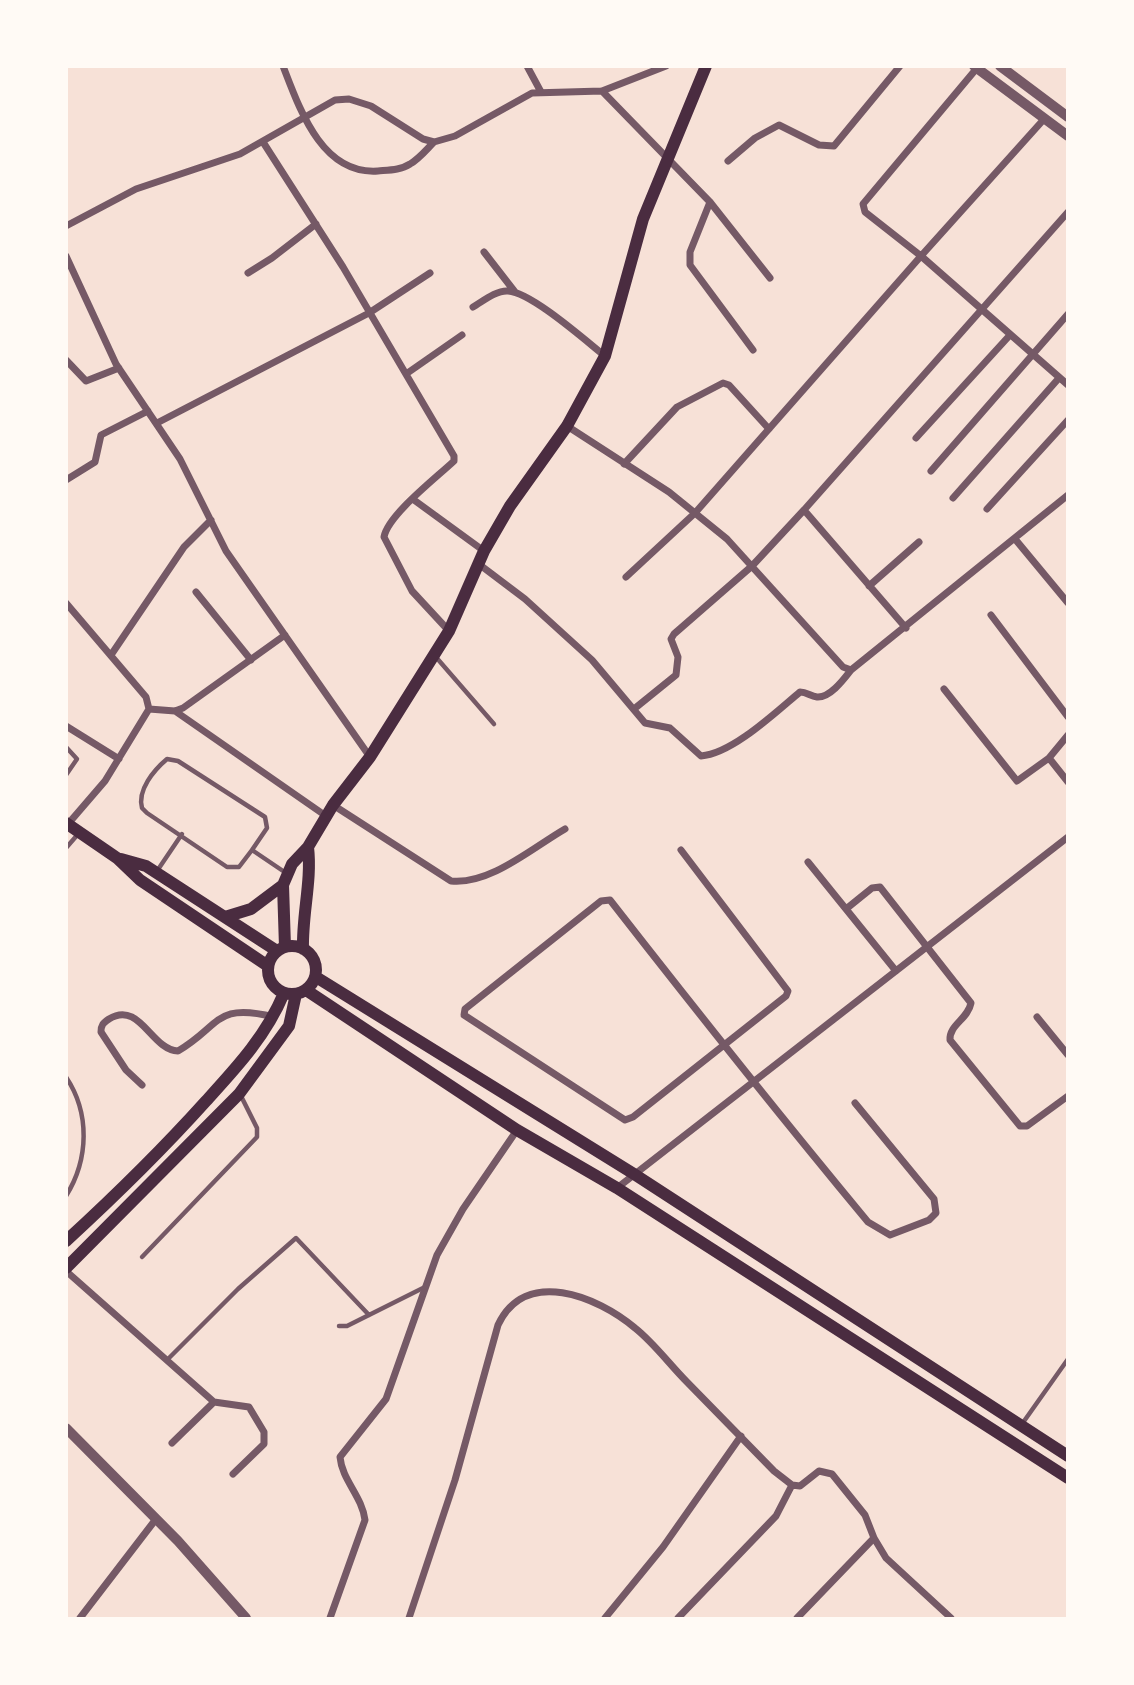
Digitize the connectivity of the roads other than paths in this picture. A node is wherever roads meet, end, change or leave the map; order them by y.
1 (284, 66) edge
2 (527, 66) edge
3 (666, 66) edge
4 (706, 66) edge
5 (900, 66) edge
6 (1000, 66) edge
7 (975, 67) edge
8 (541, 92) junction
9 (602, 92) junction
10 (1065, 111) edge
11 (304, 117) junction
12 (1045, 118) junction
13 (1068, 136) edge
14 (263, 142) junction
15 (434, 142) junction
16 (668, 158) junction
17 (728, 161) dead end
18 (710, 202) junction
19 (1068, 212) edge
20 (316, 224) junction
21 (66, 226) edge
22 (484, 252) dead end
23 (66, 256) edge
24 (921, 256) junction
25 (247, 273) dead end
26 (430, 273) dead end
27 (770, 278) dead end
28 (515, 292) junction
29 (473, 307) dead end
30 (982, 311) junction
31 (369, 313) junction
32 (1068, 314) edge
33 (462, 335) dead end
34 (1010, 335) junction
35 (753, 350) dead end
36 (1033, 355) junction
37 (605, 356) junction
38 (66, 360) edge
39 (119, 368) junction
40 (406, 374) junction
41 (1059, 378) junction
42 (1068, 385) edge
43 (148, 411) junction
44 (1068, 420) edge
45 (157, 423) junction
46 (567, 426) junction
47 (769, 429) junction
48 (916, 438) dead end
49 (624, 464) junction
50 (931, 471) dead end
51 (66, 480) edge
52 (1068, 495) edge
53 (953, 498) dead end
54 (414, 500) junction
55 (987, 509) dead end
56 (804, 510) junction
57 (695, 513) junction
58 (211, 520) junction
59 (1015, 539) junction
60 (919, 542) dead end
61 (484, 551) junction
62 (480, 565) junction
63 (752, 566) junction
64 (626, 577) dead end
65 (869, 586) junction
66 (196, 592) dead end
67 (66, 603) edge
68 (1068, 603) edge
69 (991, 615) dead end
70 (906, 628) junction
71 (449, 631) junction
72 (285, 635) junction
73 (111, 655) junction
74 (434, 656) junction
75 (251, 660) junction
76 (850, 670) junction
77 (944, 689) dead end
78 (149, 709) junction
79 (634, 709) junction
80 (175, 711) junction
81 (1068, 716) edge
82 (495, 724) dead end
83 (66, 726) edge
84 (1068, 735) edge
85 (66, 747) edge
86 (370, 757) junction
87 (1049, 758) junction
88 (119, 760) junction
89 (66, 775) edge
90 (1068, 782) edge
91 (329, 811) junction
92 (67, 823) edge
93 (565, 829) dead end
94 (80, 832) junction
95 (183, 834) junction
96 (1068, 837) edge
97 (66, 848) edge
98 (308, 848) junction
99 (252, 850) junction
100 (681, 850) dead end
101 (117, 858) junction
102 (808, 862) dead end
103 (156, 872) junction
104 (285, 879) junction
105 (846, 909) junction
106 (225, 917) junction
107 (929, 946) junction
108 (281, 949) junction
109 (303, 949) junction
110 (268, 966) junction
111 (896, 971) junction
112 (316, 976) junction
113 (295, 992) junction
114 (274, 1017) junction
115 (1037, 1017) dead end
116 (723, 1045) junction
117 (1068, 1055) edge
118 (66, 1077) edge
119 (752, 1083) junction
120 (142, 1085) dead end
121 (239, 1094) junction
122 (1068, 1096) edge
123 (855, 1103) dead end
124 (517, 1130) junction
125 (634, 1174) junction
126 (617, 1188) junction
127 (66, 1196) edge
128 (66, 1241) edge
129 (142, 1257) dead end
130 (66, 1270) edge
131 (426, 1287) junction
132 (369, 1315) junction
133 (339, 1326) dead end
134 (1068, 1359) edge
135 (167, 1360) junction
136 (214, 1402) junction
137 (1020, 1426) junction
138 (66, 1428) edge
139 (741, 1436) junction
140 (172, 1443) dead end
141 (1068, 1456) edge
142 (233, 1474) dead end
143 (1068, 1478) edge
144 (792, 1485) junction
145 (156, 1519) junction
146 (874, 1538) junction
147 (80, 1619) edge
148 (246, 1619) edge
149 (330, 1619) edge
150 (409, 1619) edge
151 (605, 1619) edge
152 (678, 1619) edge
153 (797, 1619) edge
154 (951, 1619) edge

1 - 11 street
2 - 8 street
3 - 9 street
4 - 16 main road
5 - 17 street
6 - 10 street
7 - 12 street
7 - 24 street
8 - 9 street
8 - 15 street
9 - 16 street
10 - 12 street
11 - 14 street
11 - 15 street
11 - 15 street
12 - 13 street
12 - 24 street
14 - 20 street
14 - 21 street
16 - 18 street
16 - 37 main road
18 - 27 street
18 - 35 street
19 - 30 street
20 - 25 street
20 - 31 street
22 - 28 street
23 - 39 street
24 - 30 street
24 - 47 street
26 - 31 street
28 - 29 street
28 - 37 street
30 - 34 street
30 - 56 street
31 - 40 street
31 - 45 street
32 - 36 street
33 - 40 street
34 - 36 street
34 - 48 street
36 - 41 street
36 - 50 street
37 - 46 main road
38 - 39 street
39 - 43 street
40 - 54 street
41 - 42 street
41 - 53 street
43 - 45 street
43 - 51 street
44 - 55 street
45 - 58 street
46 - 49 street
46 - 61 main road
47 - 49 street
47 - 57 street
49 - 57 street
52 - 59 street
54 - 61 street
54 - 71 street
56 - 63 street
56 - 65 street
57 - 63 street
57 - 64 street
58 - 72 street
58 - 73 street
59 - 68 street
59 - 70 street
60 - 65 street
61 - 62 main road
62 - 71 main road
62 - 79 street
63 - 76 street
63 - 79 street
65 - 70 street
66 - 75 street
67 - 73 street
69 - 81 street
70 - 76 street
71 - 74 main road
72 - 75 street
72 - 86 street
73 - 78 street
74 - 82 lane
74 - 86 main road
75 - 80 street
76 - 79 street
77 - 87 street
78 - 80 street
78 - 88 street
80 - 91 street
83 - 88 street
84 - 87 street
85 - 89 lane
86 - 91 main road
87 - 90 street
88 - 92 street
91 - 93 street
91 - 98 main road
92 - 94 main road
94 - 97 lane
94 - 101 main road
95 - 99 lane
95 - 99 lane
95 - 103 lane
96 - 107 street
98 - 104 main road
98 - 109 main road
99 - 104 lane
100 - 116 street
101 - 103 main road
101 - 110 main road
102 - 105 street
103 - 106 main road
104 - 106 main road
104 - 108 main road
105 - 107 street
105 - 111 street
106 - 108 main road
107 - 111 street
107 - 122 street
108 - 109 main road
108 - 110 main road
109 - 112 main road
110 - 113 main road
111 - 119 street
112 - 113 main road
112 - 125 main road
113 - 114 main road
113 - 121 main road
113 - 124 main road
114 - 120 street
114 - 128 main road
115 - 117 street
116 - 116 street
116 - 119 street
118 - 127 lane
119 - 123 street
119 - 125 street
121 - 129 lane
121 - 130 main road
124 - 126 main road
124 - 131 street
125 - 126 street
125 - 137 main road
126 - 143 main road
130 - 135 street
131 - 132 lane
131 - 149 street
132 - 133 lane
132 - 135 lane
134 - 137 lane
135 - 136 street
136 - 140 street
136 - 142 street
137 - 141 main road
138 - 145 street
139 - 144 street
139 - 150 street
139 - 151 street
144 - 146 street
144 - 152 street
145 - 147 street
145 - 148 street
146 - 153 street
146 - 154 street

